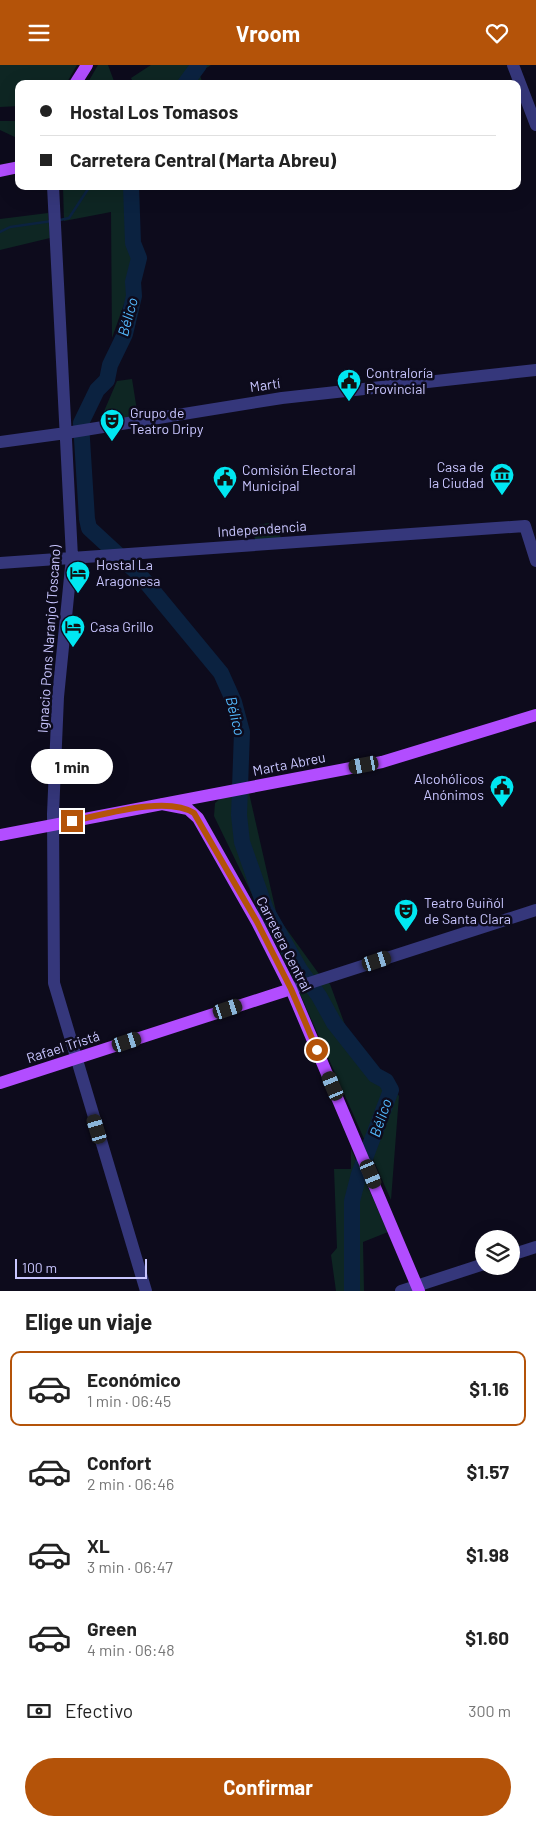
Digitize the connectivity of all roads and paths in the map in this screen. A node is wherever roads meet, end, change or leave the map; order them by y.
1 (87, 65) edge
2 (513, 65) edge
3 (78, 80) edge
4 (519, 80) edge
5 (521, 86) edge
6 (536, 125) edge
7 (15, 168) edge
8 (0, 171) edge
9 (53, 190) edge
10 (536, 370) edge
11 (69, 433) junction
12 (0, 442) edge
13 (75, 556) junction
14 (536, 561) edge
15 (0, 563) edge
16 (536, 715) edge
17 (162, 804) junction
18 (52, 825) junction
19 (0, 835) edge
20 (536, 910) edge
21 (294, 988) junction
22 (278, 993) junction
23 (302, 1013) junction
24 (76, 1058) junction
25 (0, 1083) edge
26 (536, 1247) edge
27 (520, 1252) edge
28 (475, 1267) edge
29 (418, 1288) edge
30 (146, 1291) edge
31 (401, 1291) edge

1 - 3 main road
2 - 4 street
5 - 6 street
7 - 8 main road
9 - 11 street, Ignacio Pons Naranjo (Toscano)
10 - 11 street, Martí
11 - 12 street, Martí
11 - 13 street, Ignacio Pons Naranjo (Toscano)
13 - 14 street, Independencia
13 - 15 street, Independencia
13 - 18 street, Ignacio Pons Naranjo (Toscano)
16 - 17 main road, Marta Abreu
17 - 18 main road, Marta Abreu
17 - 21 main road, Carretera Central
18 - 19 main road, Marta Abreu
18 - 24 street, Ignacio Pons Naranjo (Toscano)
20 - 21 street, Rafael Tristá
21 - 22 main road, Rafael Tristá
21 - 23 main road, Carretera Central
22 - 23 main road
22 - 24 main road, Rafael Tristá
23 - 29 main road, Carretera Central
24 - 25 main road, Rafael Tristá
24 - 30 street, Ignacio Pons Naranjo (Toscano)
26 - 27 street
28 - 29 street
29 - 31 street

